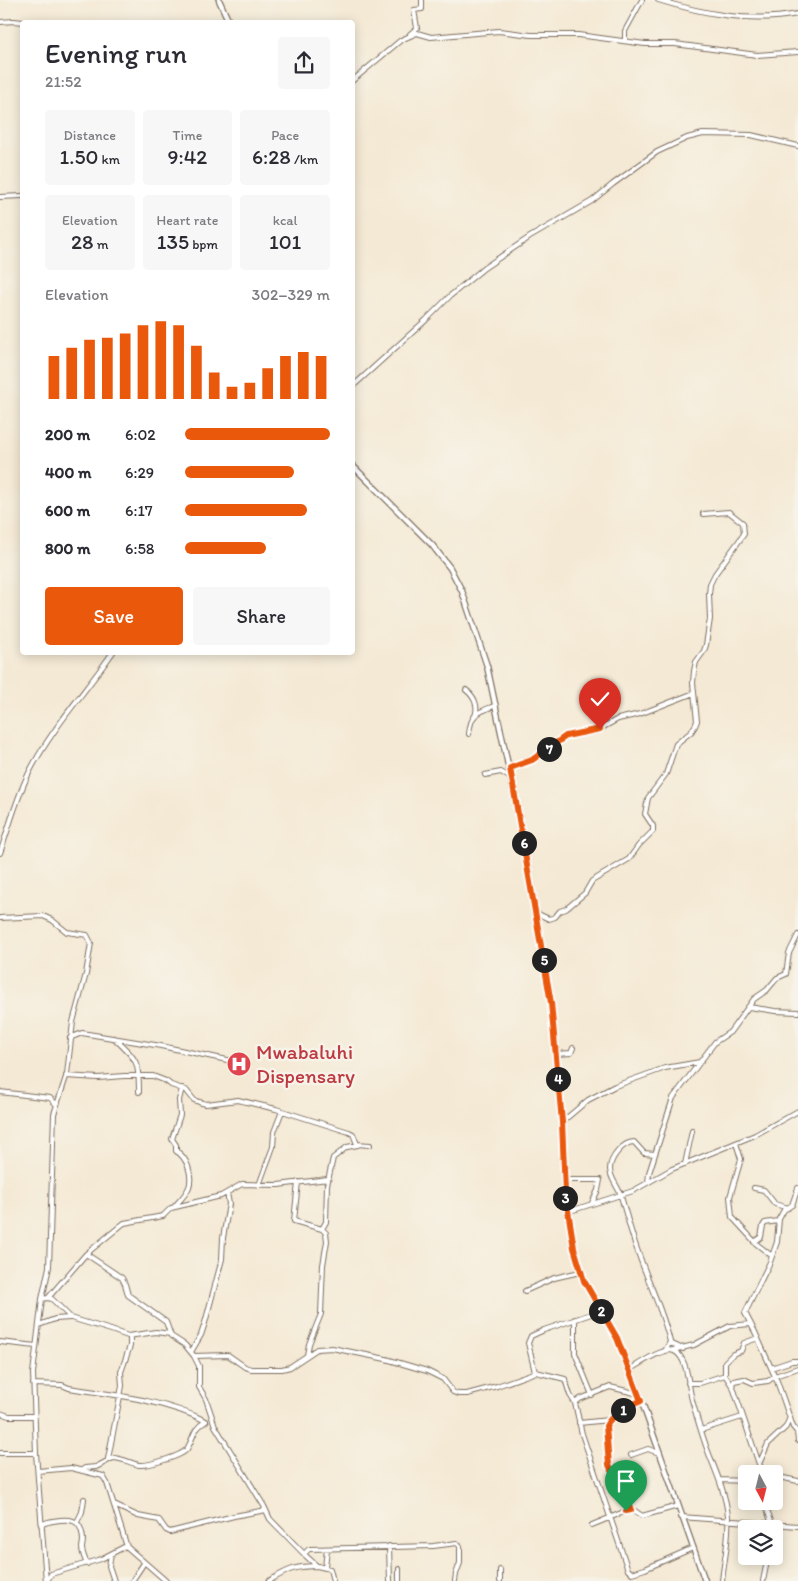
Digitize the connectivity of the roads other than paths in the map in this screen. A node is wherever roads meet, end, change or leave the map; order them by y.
1 (219, 0) edge
2 (422, 0) edge
3 (642, 0) edge
4 (658, 0) edge
5 (798, 14) edge
6 (228, 20) edge
7 (20, 21) edge
8 (0, 22) edge
9 (408, 36) junction
10 (625, 41) junction
11 (798, 52) edge
12 (355, 78) edge
13 (798, 146) edge
14 (20, 196) edge
15 (0, 197) edge
16 (355, 384) edge
17 (355, 467) edge
18 (703, 514) dead end
19 (111, 655) edge
20 (466, 690) dead end
21 (694, 692) junction
22 (496, 705) junction
23 (475, 716) junction
24 (469, 734) dead end
25 (510, 768) junction
26 (485, 775) dead end
27 (511, 778) junction
28 (0, 852) edge
29 (536, 913) junction
30 (0, 918) edge
31 (798, 935) edge
32 (749, 1007) junction
33 (798, 1012) edge
34 (70, 1038) junction
35 (114, 1038) junction
36 (573, 1048) dead end
37 (556, 1054) junction
38 (232, 1061) dead end
39 (700, 1062) junction
40 (138, 1075) junction
41 (66, 1076) junction
42 (182, 1088) junction
43 (0, 1092) edge
44 (139, 1092) dead end
45 (56, 1104) junction
46 (798, 1111) edge
47 (282, 1112) junction
48 (562, 1122) junction
49 (692, 1131) dead end
50 (736, 1143) junction
51 (360, 1145) junction
52 (370, 1145) dead end
53 (655, 1154) junction
54 (685, 1164) junction
55 (328, 1179) junction
56 (564, 1180) junction
57 (298, 1182) junction
58 (648, 1182) junction
59 (259, 1185) junction
60 (754, 1188) dead end
61 (798, 1188) edge
62 (227, 1193) junction
63 (620, 1195) junction
64 (592, 1203) junction
65 (173, 1208) junction
66 (788, 1208) junction
67 (567, 1212) junction
68 (778, 1221) junction
69 (322, 1230) junction
70 (754, 1241) junction
71 (86, 1254) junction
72 (772, 1256) junction
73 (580, 1272) junction
74 (525, 1291) dead end
75 (48, 1298) junction
76 (42, 1299) junction
77 (604, 1315) junction
78 (70, 1318) junction
79 (575, 1319) junction
80 (750, 1324) junction
81 (39, 1325) junction
82 (170, 1334) junction
83 (130, 1337) junction
84 (758, 1338) junction
85 (0, 1342) edge
86 (670, 1343) junction
87 (36, 1346) junction
88 (683, 1349) junction
89 (671, 1350) junction
90 (665, 1351) junction
91 (193, 1354) junction
92 (307, 1355) junction
93 (798, 1361) edge
94 (772, 1368) junction
95 (798, 1368) edge
96 (629, 1370) junction
97 (535, 1372) junction
98 (726, 1375) junction
99 (775, 1376) junction
100 (688, 1383) junction
101 (33, 1384) junction
102 (732, 1386) junction
103 (639, 1394) junction
104 (119, 1395) junction
105 (592, 1395) junction
106 (641, 1401) junction
107 (576, 1403) junction
108 (0, 1414) edge
109 (35, 1416) junction
110 (212, 1417) junction
111 (742, 1417) junction
112 (790, 1417) junction
113 (609, 1420) junction
114 (206, 1421) junction
115 (578, 1422) junction
116 (701, 1430) junction
117 (797, 1432) edge
118 (798, 1441) edge
119 (0, 1453) edge
120 (36, 1453) junction
121 (659, 1454) junction
122 (631, 1455) dead end
123 (107, 1460) junction
124 (759, 1464) joint
125 (82, 1470) junction
126 (38, 1471) junction
127 (783, 1478) edge
128 (720, 1480) junction
129 (738, 1481) edge
130 (798, 1481) edge
131 (84, 1499) dead end
132 (114, 1505) junction
133 (678, 1506) junction
134 (266, 1510) junction
135 (631, 1510) junction
136 (41, 1517) junction
137 (681, 1517) junction
138 (610, 1518) junction
139 (728, 1521) junction
140 (47, 1522) junction
141 (77, 1522) junction
142 (738, 1522) edge
143 (41, 1525) junction
144 (592, 1525) dead end
145 (783, 1526) edge
146 (798, 1526) edge
147 (126, 1546) junction
148 (389, 1546) junction
149 (694, 1548) junction
150 (327, 1549) junction
151 (111, 1554) junction
152 (304, 1554) junction
153 (144, 1563) junction
154 (87, 1564) junction
155 (766, 1565) edge
156 (323, 1567) junction
157 (399, 1569) dead end
158 (500, 1570) dead end
159 (45, 1571) junction
160 (51, 1574) junction
161 (46, 1581) edge
162 (114, 1581) edge
163 (132, 1581) edge
164 (166, 1581) edge
165 (269, 1581) edge
166 (333, 1581) edge
167 (390, 1581) edge
168 (399, 1581) edge
169 (455, 1581) edge
170 (500, 1581) edge
171 (705, 1581) edge
172 (722, 1581) edge
173 (763, 1581) edge

1 - 6 street
2 - 9 street
3 - 10 street
4 - 5 street
7 - 8 street
9 - 10 street
9 - 12 street
10 - 11 street
13 - 16 street
14 - 15 street
17 - 22 street
18 - 21 street
19 - 28 street
20 - 23 street
21 - 25 street
21 - 29 street
22 - 23 street
22 - 25 street
23 - 24 street
25 - 27 street
26 - 27 street
27 - 29 street
29 - 37 street
30 - 34 street
31 - 32 street
32 - 33 street
32 - 39 street
34 - 35 street
34 - 41 street
35 - 38 street
35 - 40 street
36 - 37 street
37 - 48 street
39 - 48 street
39 - 53 street
40 - 41 street
40 - 42 street
40 - 44 street
41 - 45 street
42 - 47 street
42 - 65 street
43 - 45 street
45 - 76 street
46 - 50 street
47 - 51 street
47 - 59 street
48 - 56 street
49 - 54 street
50 - 54 street
50 - 70 street
51 - 52 street
51 - 55 street
53 - 58 street
53 - 63 street
54 - 58 street
55 - 57 street
55 - 69 street
56 - 64 street
56 - 67 street
57 - 59 street
57 - 69 street
58 - 63 street
59 - 62 street
60 - 66 street
61 - 66 street
62 - 65 street
62 - 91 street
63 - 64 street
63 - 86 street
64 - 67 street
65 - 71 street
66 - 68 street
67 - 73 street
68 - 70 street
68 - 72 street
69 - 92 street
70 - 72 street
71 - 75 street
71 - 82 street
72 - 80 street
73 - 74 street
73 - 77 street
75 - 76 street
75 - 78 street
76 - 81 street
77 - 79 street
77 - 96 street
78 - 81 street
78 - 83 street
79 - 97 street
79 - 105 street
80 - 84 street
80 - 88 street
81 - 87 street
82 - 83 street
82 - 91 street
83 - 104 street
84 - 94 street
84 - 98 street
85 - 87 street
86 - 88 street
86 - 90 street
87 - 101 street
88 - 89 street
89 - 90 street
89 - 100 street
90 - 96 street
91 - 92 street
91 - 110 street
92 - 97 street
93 - 94 street
94 - 99 street
95 - 99 street
96 - 103 street
97 - 107 street
98 - 100 street
98 - 102 street
99 - 102 street
99 - 112 street
100 - 116 street
101 - 104 street
101 - 109 street
102 - 111 street
103 - 105 street
103 - 106 street
104 - 114 street
104 - 123 street
105 - 107 street
106 - 113 street
106 - 121 street
107 - 115 street
108 - 109 street
109 - 120 street
110 - 114 street
110 - 134 street
111 - 116 street
111 - 124 street
112 - 117 street
112 - 124 street
113 - 115 street
113 - 135 street
114 - 123 street
115 - 138 street
116 - 128 street
117 - 118 street
119 - 120 street
120 - 126 street
121 - 122 street
121 - 133 street
123 - 125 street
125 - 126 street
125 - 132 street
126 - 136 street
127 - 130 street
128 - 129 street
128 - 139 street
131 - 141 street
132 - 134 street
132 - 147 street
133 - 135 street
133 - 137 street
134 - 152 street
135 - 138 street
136 - 140 street
136 - 143 street
137 - 139 street
137 - 149 street
138 - 144 street
138 - 149 street
139 - 142 street
139 - 172 street
140 - 141 street
140 - 143 street
141 - 154 street
143 - 159 street
145 - 146 street
147 - 151 street
147 - 153 street
148 - 150 street
148 - 167 street
148 - 169 street
149 - 171 street
150 - 152 street
150 - 156 street
151 - 154 street
151 - 162 street
152 - 156 street
153 - 163 street
153 - 164 street
154 - 160 street
155 - 173 street
156 - 165 street
156 - 166 street
157 - 168 street
158 - 170 street
159 - 160 street
159 - 161 street
160 - 161 street

